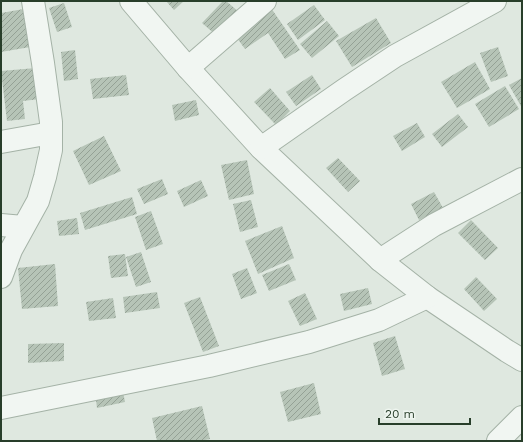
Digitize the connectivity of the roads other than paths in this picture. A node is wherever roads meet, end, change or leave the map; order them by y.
1 (33, 1) edge
2 (132, 1) edge
3 (265, 1) edge
4 (495, 1) edge
5 (188, 68) junction
6 (51, 133) junction
7 (1, 142) edge
8 (260, 148) junction
9 (522, 179) edge
10 (1, 225) edge
11 (23, 227) junction
12 (380, 260) junction
13 (1, 278) edge
14 (427, 297) junction
15 (522, 360) edge
16 (1, 408) edge
17 (522, 417) edge
18 (498, 441) edge

1 - 6 street
2 - 5 street
3 - 5 street
4 - 8 street
5 - 8 street
6 - 7 street
6 - 11 street
8 - 12 street
9 - 12 street
10 - 11 street
11 - 13 street
12 - 14 street
14 - 15 street
14 - 16 street
17 - 18 street

